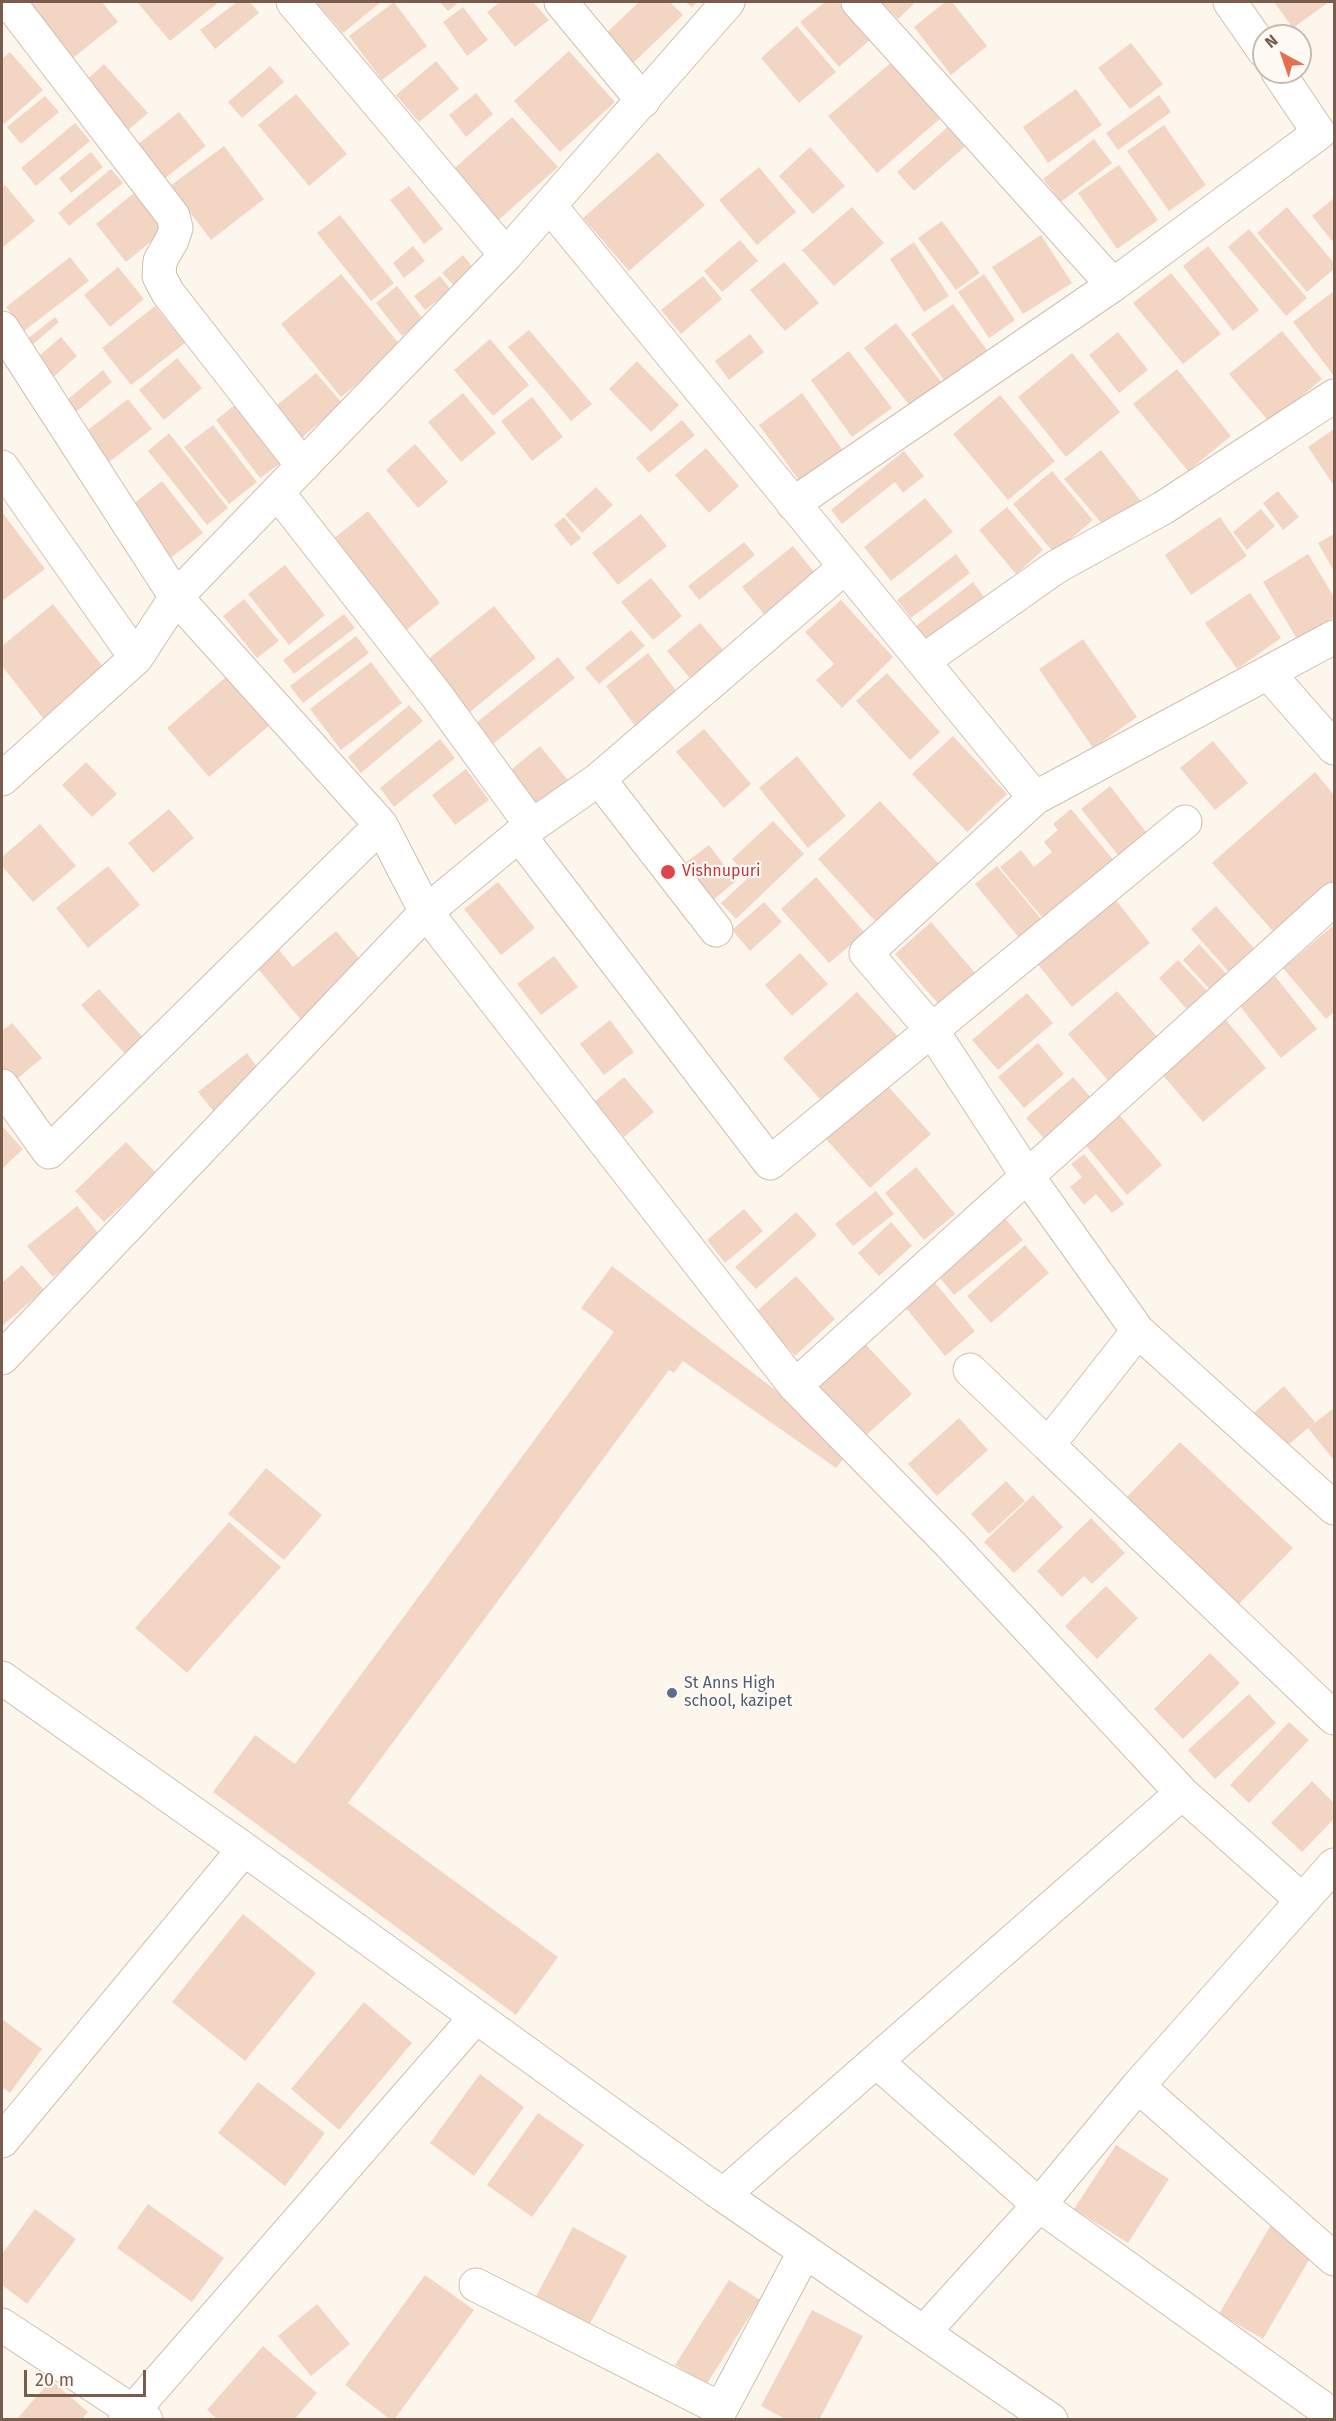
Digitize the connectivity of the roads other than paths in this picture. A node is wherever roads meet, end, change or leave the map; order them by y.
1 (9, 2) edge
2 (292, 2) edge
3 (561, 2) edge
4 (728, 2) edge
5 (858, 2) edge
6 (1230, 2) edge
7 (1252, 34) edge
8 (1286, 84) edge
9 (643, 101) junction
10 (550, 206) junction
11 (506, 255) junction
12 (1113, 285) junction
13 (2, 328) edge
14 (1335, 396) edge
15 (303, 466) junction
16 (2, 467) edge
17 (278, 493) junction
18 (793, 504) junction
19 (845, 567) junction
20 (176, 597) junction
21 (1335, 638) edge
22 (136, 658) junction
23 (923, 661) junction
24 (1268, 673) junction
25 (1335, 748) edge
26 (2, 779) edge
27 (599, 779) junction
28 (1035, 798) junction
29 (1185, 822) dead end
30 (381, 825) junction
31 (526, 831) junction
32 (1335, 899) edge
33 (426, 912) junction
34 (716, 930) dead end
35 (931, 1029) junction
36 (2, 1086) edge
37 (1028, 1177) junction
38 (1138, 1331) junction
39 (2, 1358) edge
40 (970, 1370) dead end
41 (795, 1386) junction
42 (1048, 1445) junction
43 (1335, 1508) edge
44 (6, 1690) edge
45 (1335, 1718) edge
46 (1182, 1793) junction
47 (244, 1849) junction
48 (1335, 1865) edge
49 (1302, 1900) junction
50 (475, 2018) junction
51 (876, 2061) junction
52 (1138, 2086) junction
53 (2, 2141) edge
54 (723, 2195) junction
55 (1039, 2205) junction
56 (805, 2251) junction
57 (1335, 2259) edge
58 (476, 2285) dead end
59 (2, 2325) edge
60 (924, 2332) junction
61 (1033, 2414) edge
62 (1335, 2416) edge
63 (135, 2417) edge

1 - 15 street
2 - 11 street
3 - 9 street
4 - 9 street
5 - 12 street
6 - 7 street
8 - 12 street
9 - 10 street
10 - 11 street
10 - 18 street
11 - 15 street
12 - 18 street
13 - 20 street
14 - 23 street
15 - 17 street
16 - 22 street
17 - 20 street
17 - 31 street
18 - 19 street
19 - 23 street
19 - 27 street
20 - 22 street
20 - 30 street
21 - 24 street
22 - 26 street
23 - 28 street
24 - 25 street
24 - 28 street
27 - 31 street
27 - 34 street
28 - 35 street
29 - 35 street
30 - 33 street
30 - 36 street
31 - 33 street
31 - 35 street
32 - 37 street
33 - 39 street
33 - 41 street
35 - 37 street
37 - 38 street
37 - 41 street
38 - 42 street
38 - 43 street
40 - 42 street
41 - 46 street
42 - 45 street
44 - 47 street
46 - 49 street
46 - 51 street
47 - 50 street
47 - 53 street
48 - 49 street
49 - 52 street
50 - 54 street
50 - 63 street
51 - 54 street
51 - 55 street
52 - 55 street
52 - 57 street
54 - 56 street
55 - 60 street
55 - 62 street
56 - 58 street
56 - 60 street
59 - 63 street
60 - 61 street

